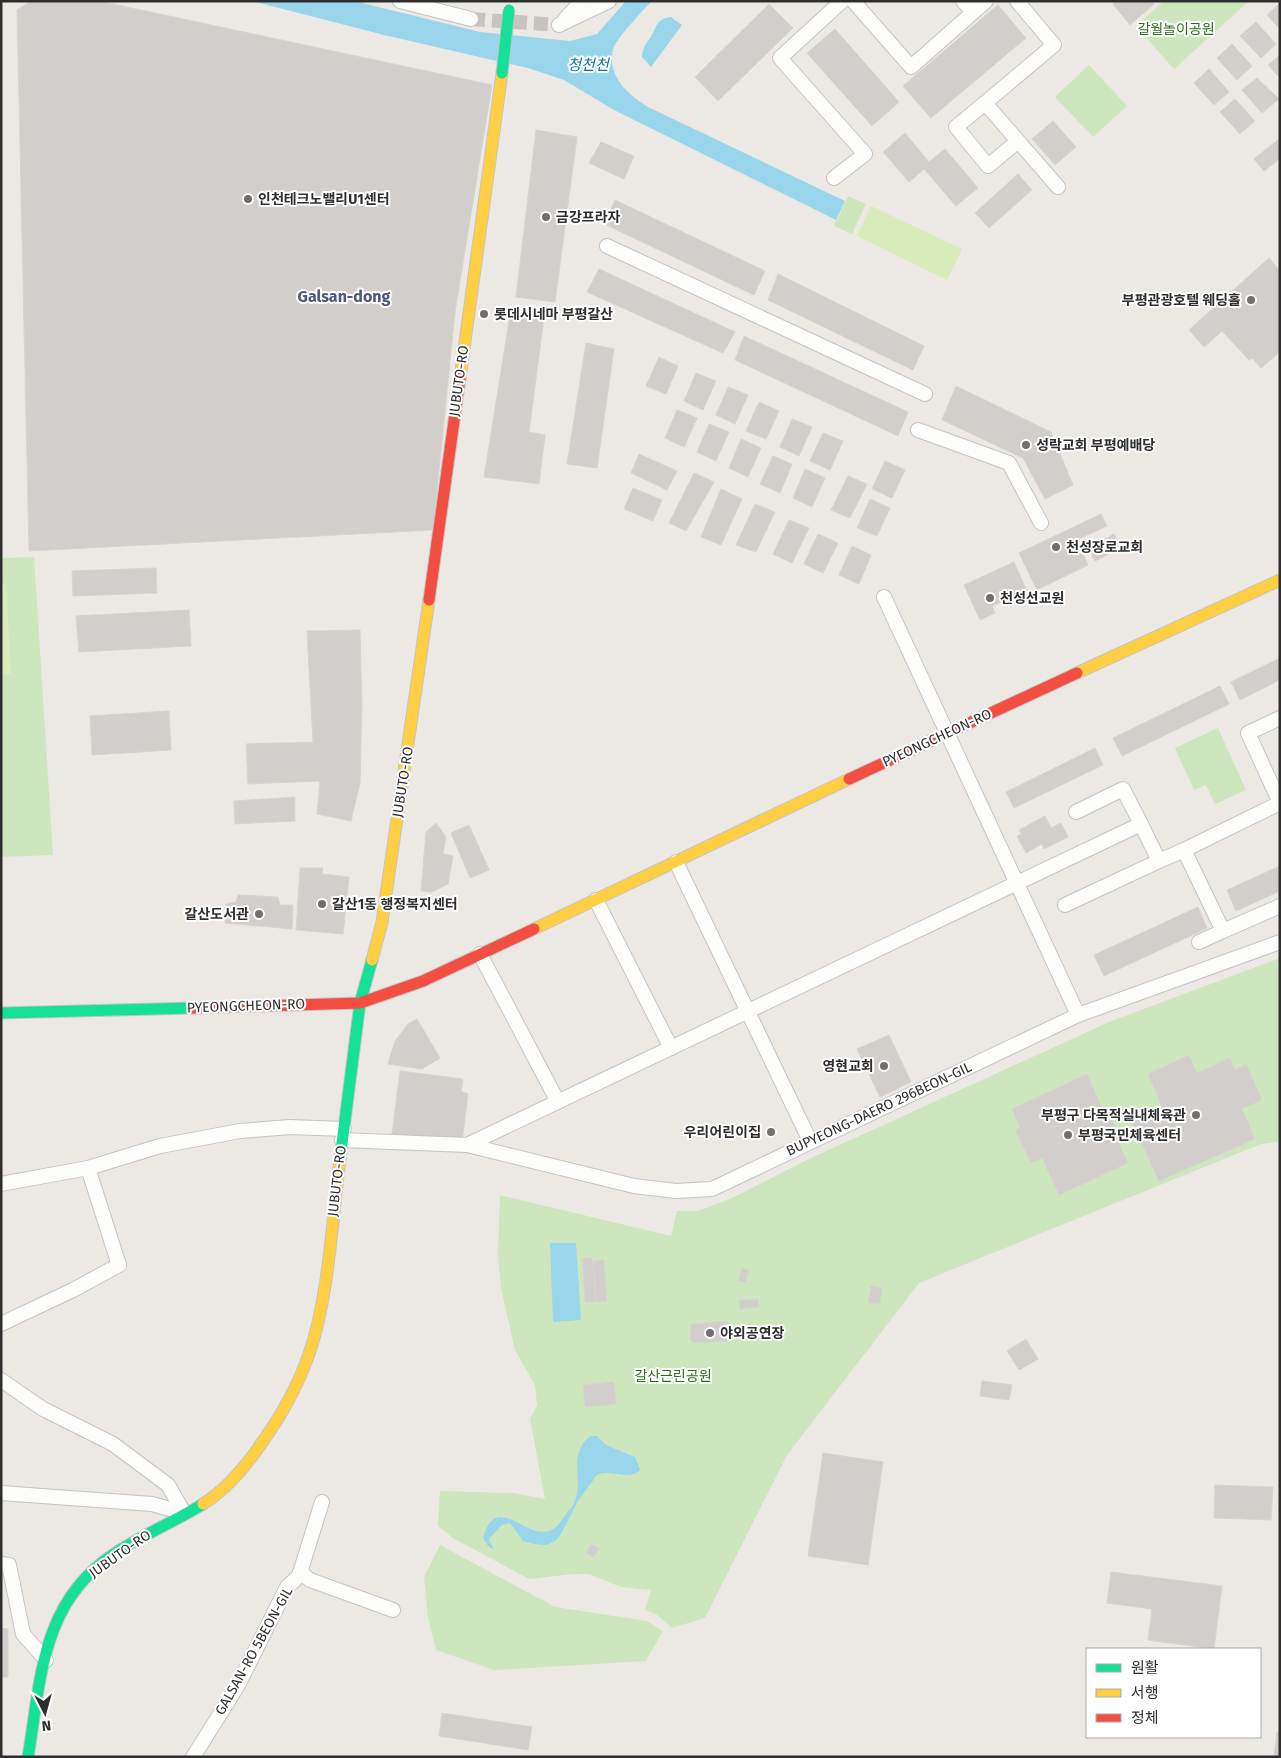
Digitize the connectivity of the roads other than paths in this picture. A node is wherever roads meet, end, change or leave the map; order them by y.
1 (400, 1) edge
2 (582, 1) edge
3 (609, 1) edge
4 (842, 1) edge
5 (853, 1) edge
6 (963, 1) edge
7 (986, 1) edge
8 (1017, 1) edge
9 (510, 6) edge
10 (973, 12) junction
11 (471, 19) tunnel mouth
12 (985, 103) junction
13 (1017, 142) junction
14 (834, 178) dead end
15 (1058, 187) dead end
16 (606, 246) dead end
17 (925, 394) dead end
18 (918, 430) dead end
19 (1041, 523) dead end
20 (1280, 580) edge
21 (884, 597) dead end
22 (1280, 719) edge
23 (946, 733) junction
24 (1076, 812) dead end
25 (1141, 824) junction
26 (1184, 850) junction
27 (1159, 860) junction
28 (676, 862) junction
29 (1015, 883) junction
30 (596, 900) junction
31 (1065, 904) dead end
32 (1280, 906) edge
33 (1223, 931) junction
34 (1199, 942) dead end
35 (1280, 942) edge
36 (480, 954) junction
37 (360, 1003) junction
38 (748, 1012) junction
39 (1, 1014) edge
40 (1078, 1015) junction
41 (672, 1048) junction
42 (558, 1102) junction
43 (343, 1134) junction
44 (810, 1141) junction
45 (467, 1145) junction
46 (88, 1168) junction
47 (1, 1184) edge
48 (1, 1324) edge
49 (1, 1380) edge
50 (1, 1492) edge
51 (322, 1502) dead end
52 (184, 1514) junction
53 (1, 1564) edge
54 (300, 1572) junction
55 (393, 1610) dead end
56 (46, 1660) junction
57 (28, 1757) edge
58 (193, 1757) edge

1 - 11 street
2 - 3 street
4 - 14 street
5 - 10 street
6 - 10 street
7 - 10 street
8 - 12 street
9 - 37 main road, JUBUTO-RO, bridge
12 - 13 street
12 - 13 street
13 - 15 street
16 - 17 street
18 - 19 street
20 - 23 main road, PYEONGCHEON-RO
21 - 23 street
22 - 26 street
23 - 28 main road, PYEONGCHEON-RO
23 - 29 street
24 - 25 street
25 - 27 street
25 - 29 street, BUPYEONG-DAERO 296BEON-GIL
26 - 27 street
26 - 33 street
27 - 31 street
28 - 30 main road, PYEONGCHEON-RO
28 - 38 street
29 - 38 street, BUPYEONG-DAERO 296BEON-GIL
29 - 40 street
30 - 36 main road, PYEONGCHEON-RO
30 - 41 street
32 - 33 street
33 - 34 street
35 - 40 street, BUPYEONG-DAERO 296BEON-GIL
36 - 37 main road, PYEONGCHEON-RO
36 - 42 street
37 - 39 main road, PYEONGCHEON-RO
37 - 43 main road, JUBUTO-RO
38 - 41 street, BUPYEONG-DAERO 296BEON-GIL
38 - 44 street
40 - 44 street, BUPYEONG-DAERO 296BEON-GIL
41 - 42 street, BUPYEONG-DAERO 296BEON-GIL
42 - 45 street, BUPYEONG-DAERO 296BEON-GIL
43 - 45 street, BUPYEONG-DAERO 296BEON-GIL
43 - 46 street, BUPYEONG-DAERO 296BEON-GIL
43 - 52 main road, JUBUTO-RO
44 - 45 street, BUPYEONG-DAERO 296BEON-GIL
46 - 47 street, BUPYEONG-DAERO 296BEON-GIL
46 - 48 street
49 - 52 street
50 - 52 street
51 - 54 street, GALSAN-RO 5BEON-GIL
52 - 56 main road, JUBUTO-RO
53 - 56 street
54 - 55 street, GALSAN-RO 5BEON-GIL
54 - 58 street, GALSAN-RO 5BEON-GIL
56 - 57 main road, JUBUTO-RO

